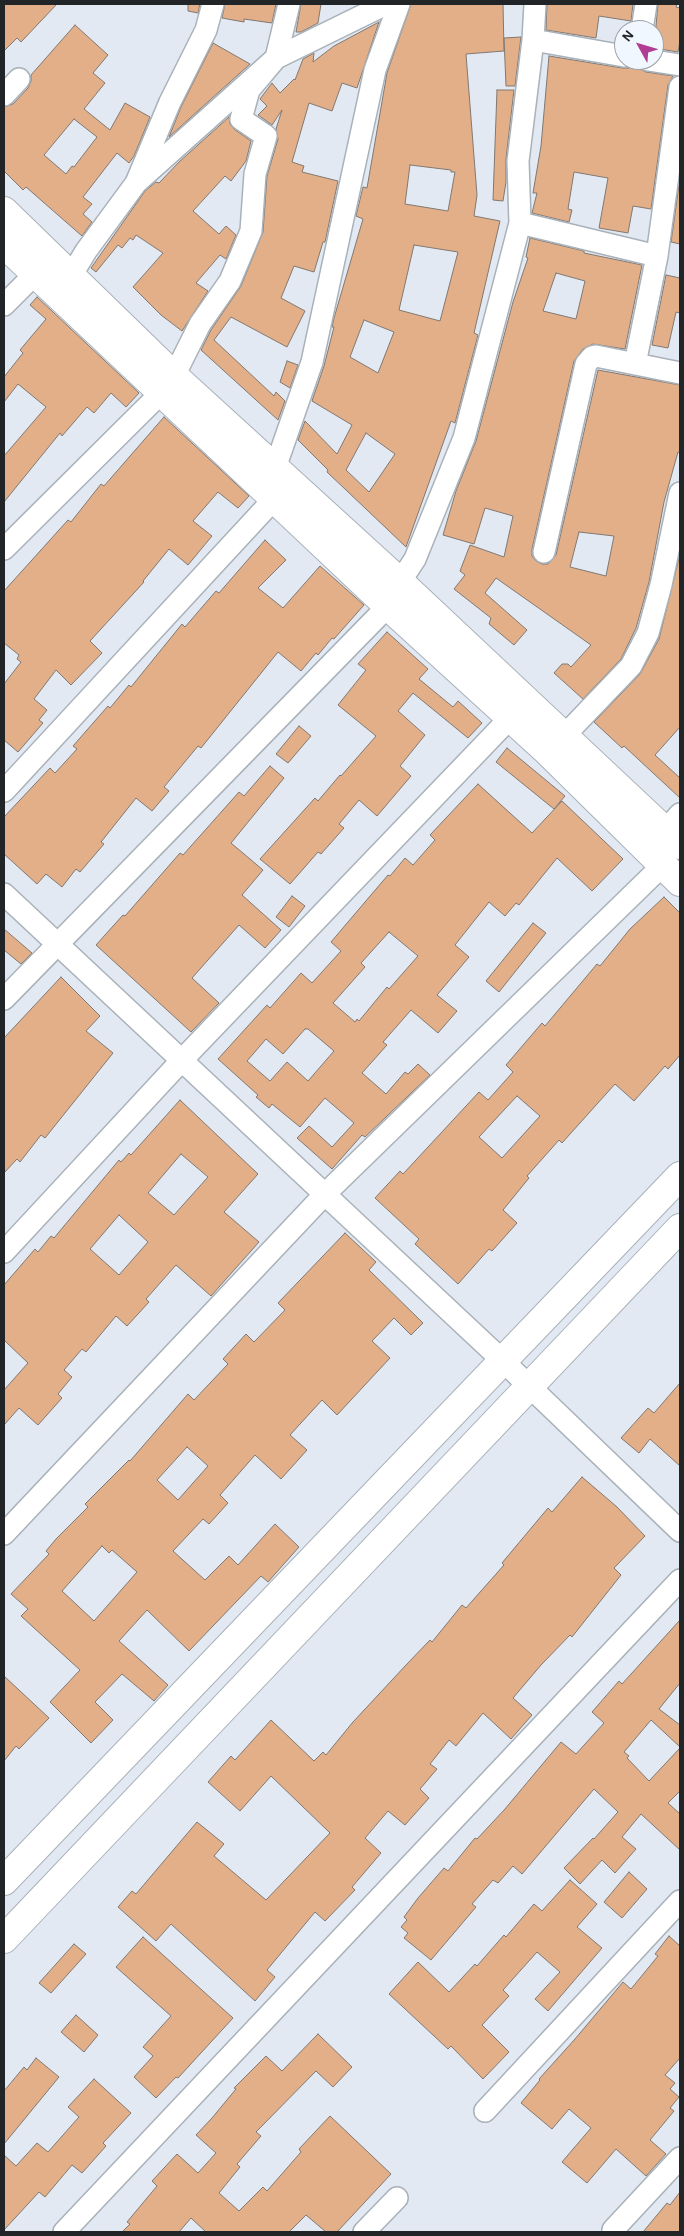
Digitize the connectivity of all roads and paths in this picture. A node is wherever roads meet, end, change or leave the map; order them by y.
1 (213, 4) edge
2 (289, 4) edge
3 (386, 4) edge
4 (399, 4) edge
5 (535, 4) edge
6 (646, 4) edge
7 (644, 20) edge
8 (533, 40) junction
9 (614, 54) edge
10 (276, 58) junction
11 (664, 62) edge
12 (680, 65) edge
13 (19, 79) dead end
14 (680, 87) edge
15 (4, 95) edge
16 (136, 183) junction
17 (4, 211) edge
18 (520, 223) junction
19 (4, 244) edge
20 (657, 256) junction
21 (34, 274) junction
22 (71, 276) junction
23 (4, 305) edge
24 (635, 364) junction
25 (680, 373) edge
26 (168, 384) junction
27 (275, 468) junction
28 (680, 493) edge
29 (275, 498) junction
30 (677, 526) edge
31 (4, 549) edge
32 (544, 552) dead end
33 (671, 586) edge
34 (394, 594) junction
35 (510, 718) junction
36 (564, 736) junction
37 (4, 791) edge
38 (675, 830) edge
39 (671, 874) edge
40 (4, 894) edge
41 (58, 943) junction
42 (4, 999) edge
43 (182, 1060) junction
44 (680, 1176) edge
45 (325, 1194) junction
46 (680, 1228) edge
47 (4, 1252) edge
48 (503, 1361) junction
49 (531, 1387) junction
50 (680, 1530) edge
51 (4, 1534) edge
52 (680, 1580) edge
53 (31, 1853) junction
54 (60, 1880) junction
55 (4, 1881) edge
56 (680, 1901) edge
57 (5, 1934) edge
58 (485, 2112) dead end
59 (680, 2158) edge
60 (397, 2198) dead end
61 (613, 2230) dead end
62 (64, 2232) edge
63 (364, 2232) edge

1 - 16 street
2 - 10 street
3 - 10 street
4 - 27 street
5 - 8 street
6 - 7 street
8 - 9 street
8 - 18 street
10 - 16 street
10 - 26 street
11 - 12 street
13 - 15 street
14 - 20 street
16 - 22 street
17 - 22 main road
18 - 20 street
18 - 34 street
19 - 21 main road
20 - 24 street
21 - 23 street
21 - 26 main road
22 - 26 main road
24 - 25 street
24 - 32 street
26 - 27 main road
26 - 29 main road
26 - 31 street
27 - 34 main road
28 - 30 street
29 - 34 main road
29 - 37 street
30 - 33 street
33 - 36 street
34 - 35 main road
34 - 36 main road
34 - 41 street
35 - 39 main road
35 - 43 street
36 - 38 main road
39 - 45 street
40 - 41 street
41 - 42 street
41 - 43 street
43 - 45 street
43 - 47 street
44 - 48 main road
45 - 48 street
45 - 51 street
46 - 49 main road
48 - 49 street
48 - 53 main road
49 - 50 street
49 - 54 main road
52 - 62 street
53 - 54 main road
53 - 55 main road
54 - 57 main road
56 - 58 street
59 - 61 street
60 - 63 street

